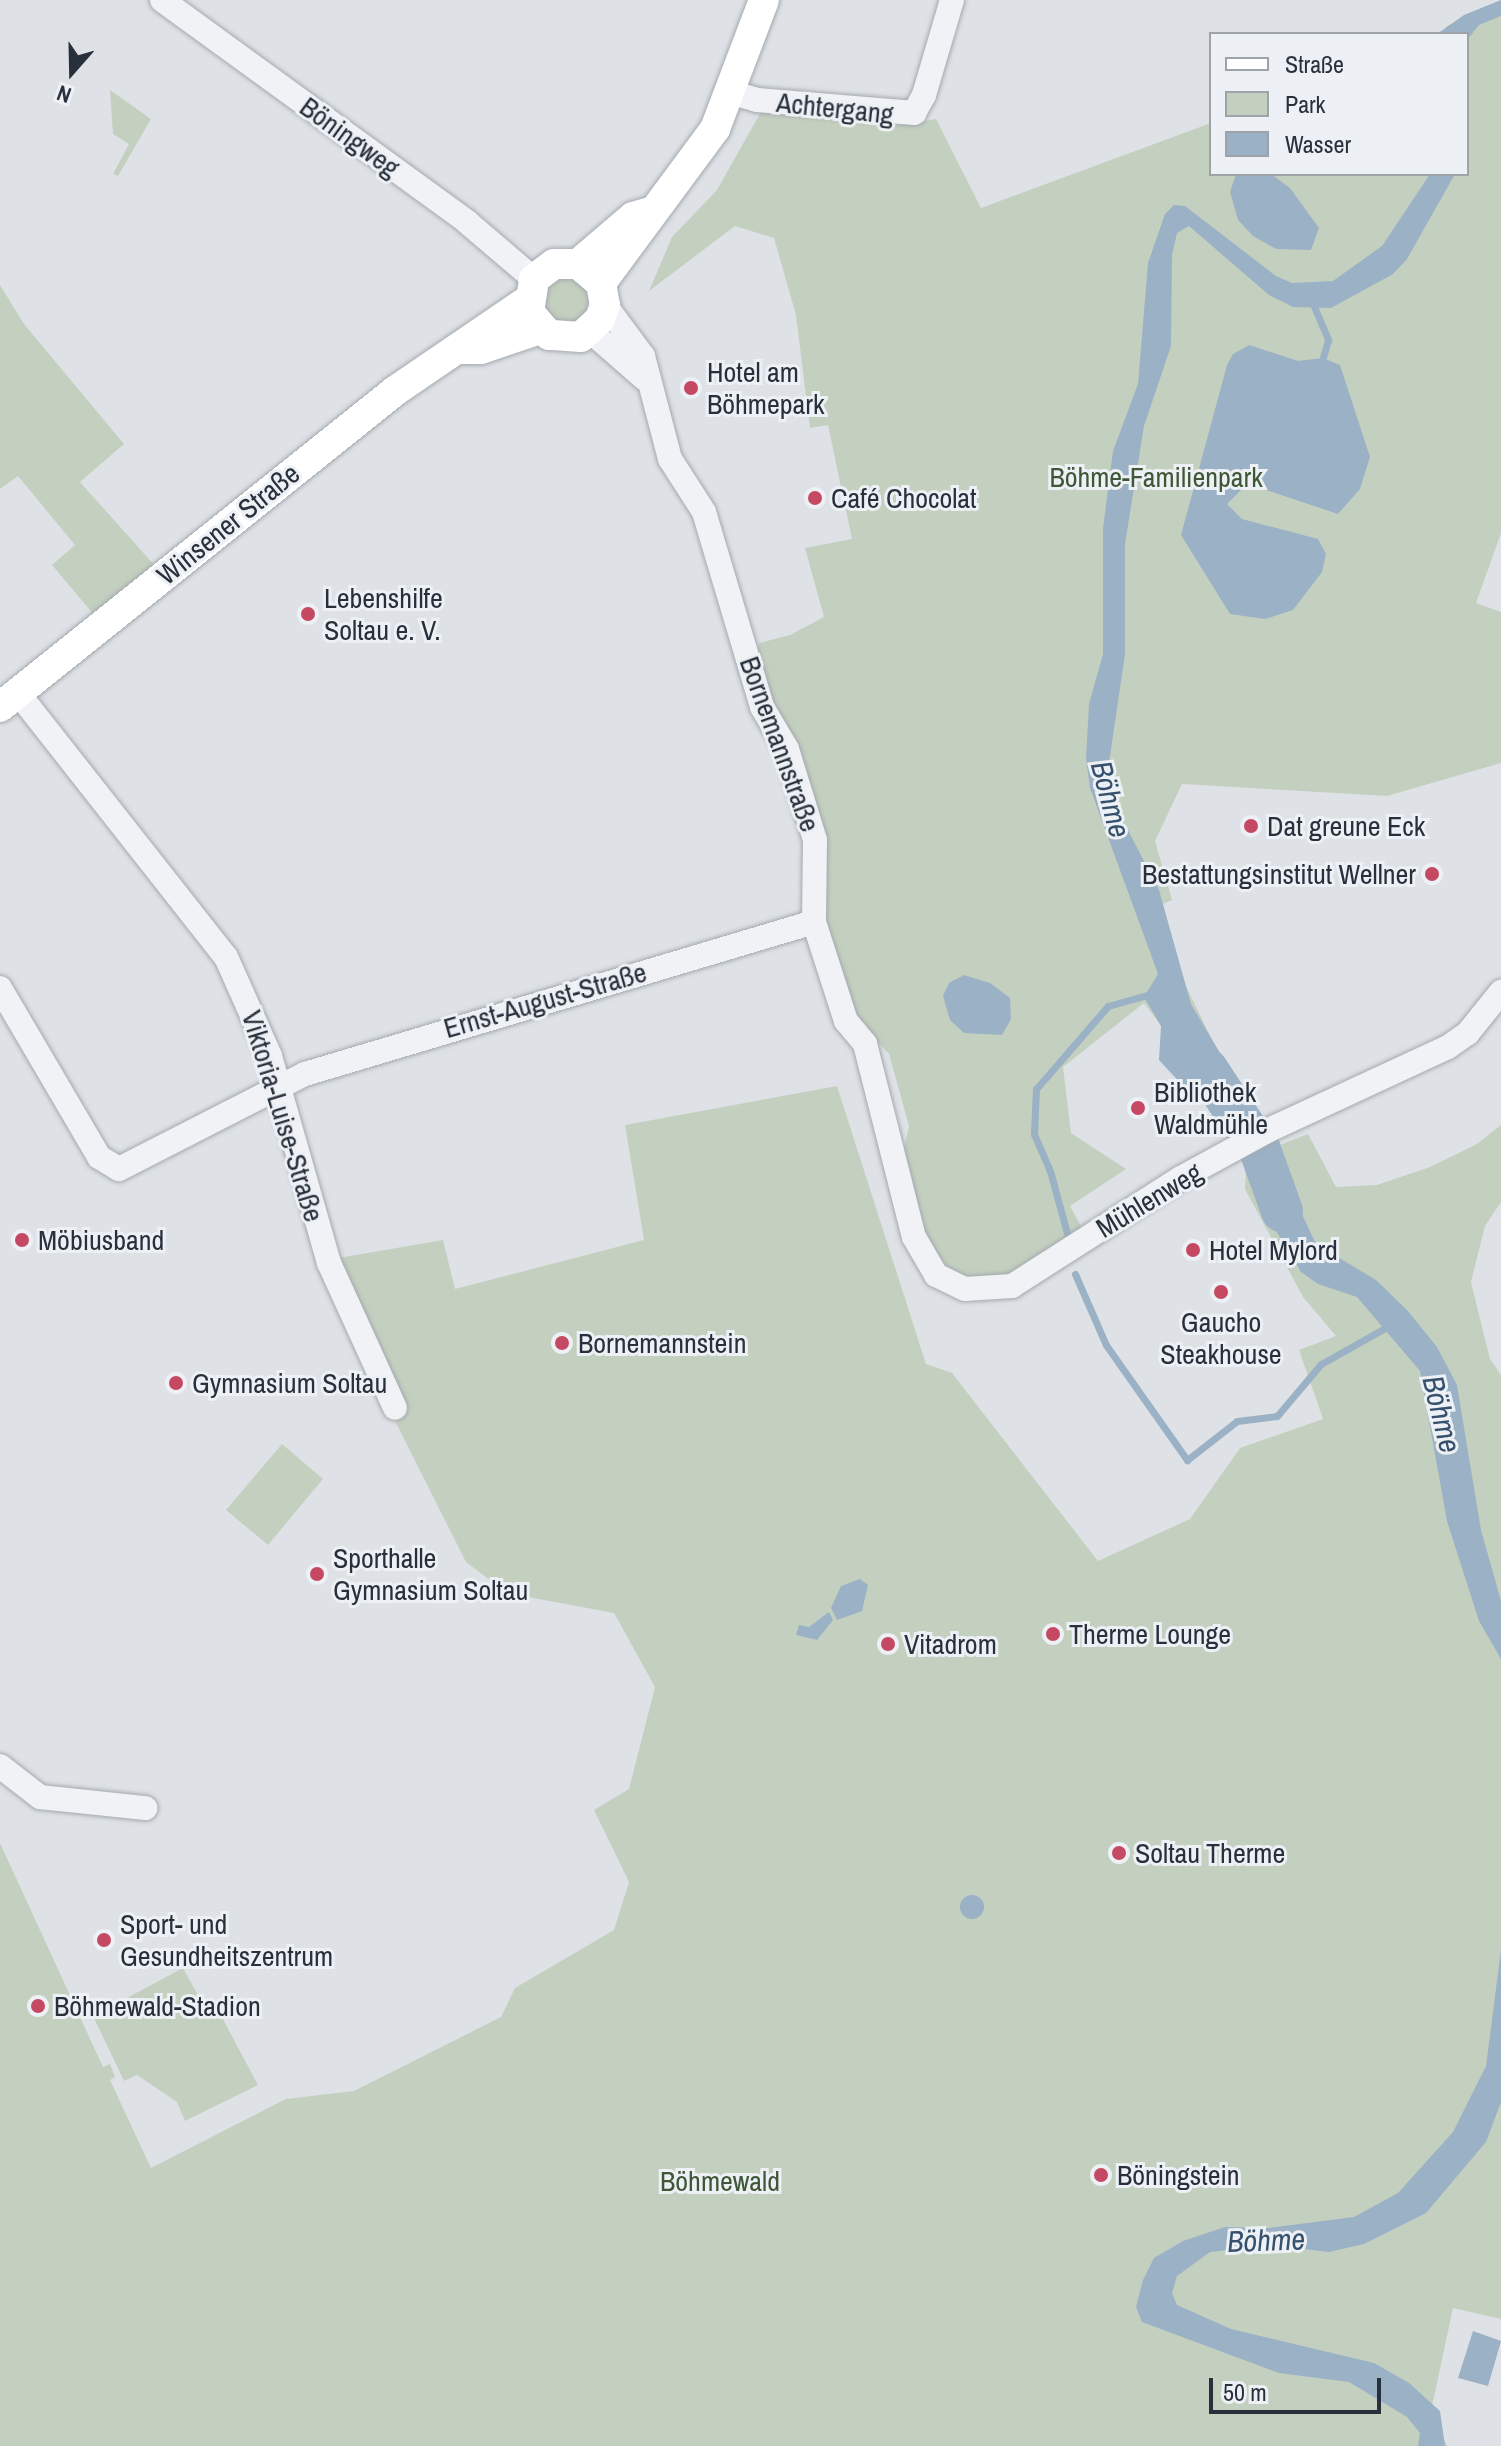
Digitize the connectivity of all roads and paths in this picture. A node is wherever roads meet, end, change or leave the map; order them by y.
1 (162, 0) edge
2 (764, 0) edge
3 (952, 0) edge
4 (733, 93) junction
5 (595, 284) junction
6 (531, 290) junction
7 (540, 329) junction
8 (590, 331) junction
9 (462, 349) junction
10 (645, 379) junction
11 (9, 700) edge
12 (814, 922) junction
13 (0, 988) edge
14 (1501, 992) edge
15 (279, 1087) junction
16 (920, 1252) joint
17 (395, 1408) dead end
18 (0, 1766) edge
19 (145, 1808) dead end

1 - 6 street, Böningweg
2 - 4 main road
3 - 4 street, Achtergang
4 - 5 main road
5 - 6 main road, Winsener Straße
5 - 8 main road
5 - 10 street, Bornemannstraße
6 - 7 main road
6 - 9 main road, Winsener Straße
7 - 8 main road, Winsener Straße
7 - 9 main road, Winsener Straße
8 - 10 street
9 - 11 main road, Winsener Straße
10 - 12 street, Bornemannstraße
11 - 15 street, Viktoria-Luise-Straße
12 - 15 street, Ernst-August-Straße
12 - 16 street, Bornemannstraße
13 - 15 street, Ernst-August-Straße
14 - 16 street, Mühlenweg
15 - 17 street, Viktoria-Luise-Straße
18 - 19 street

